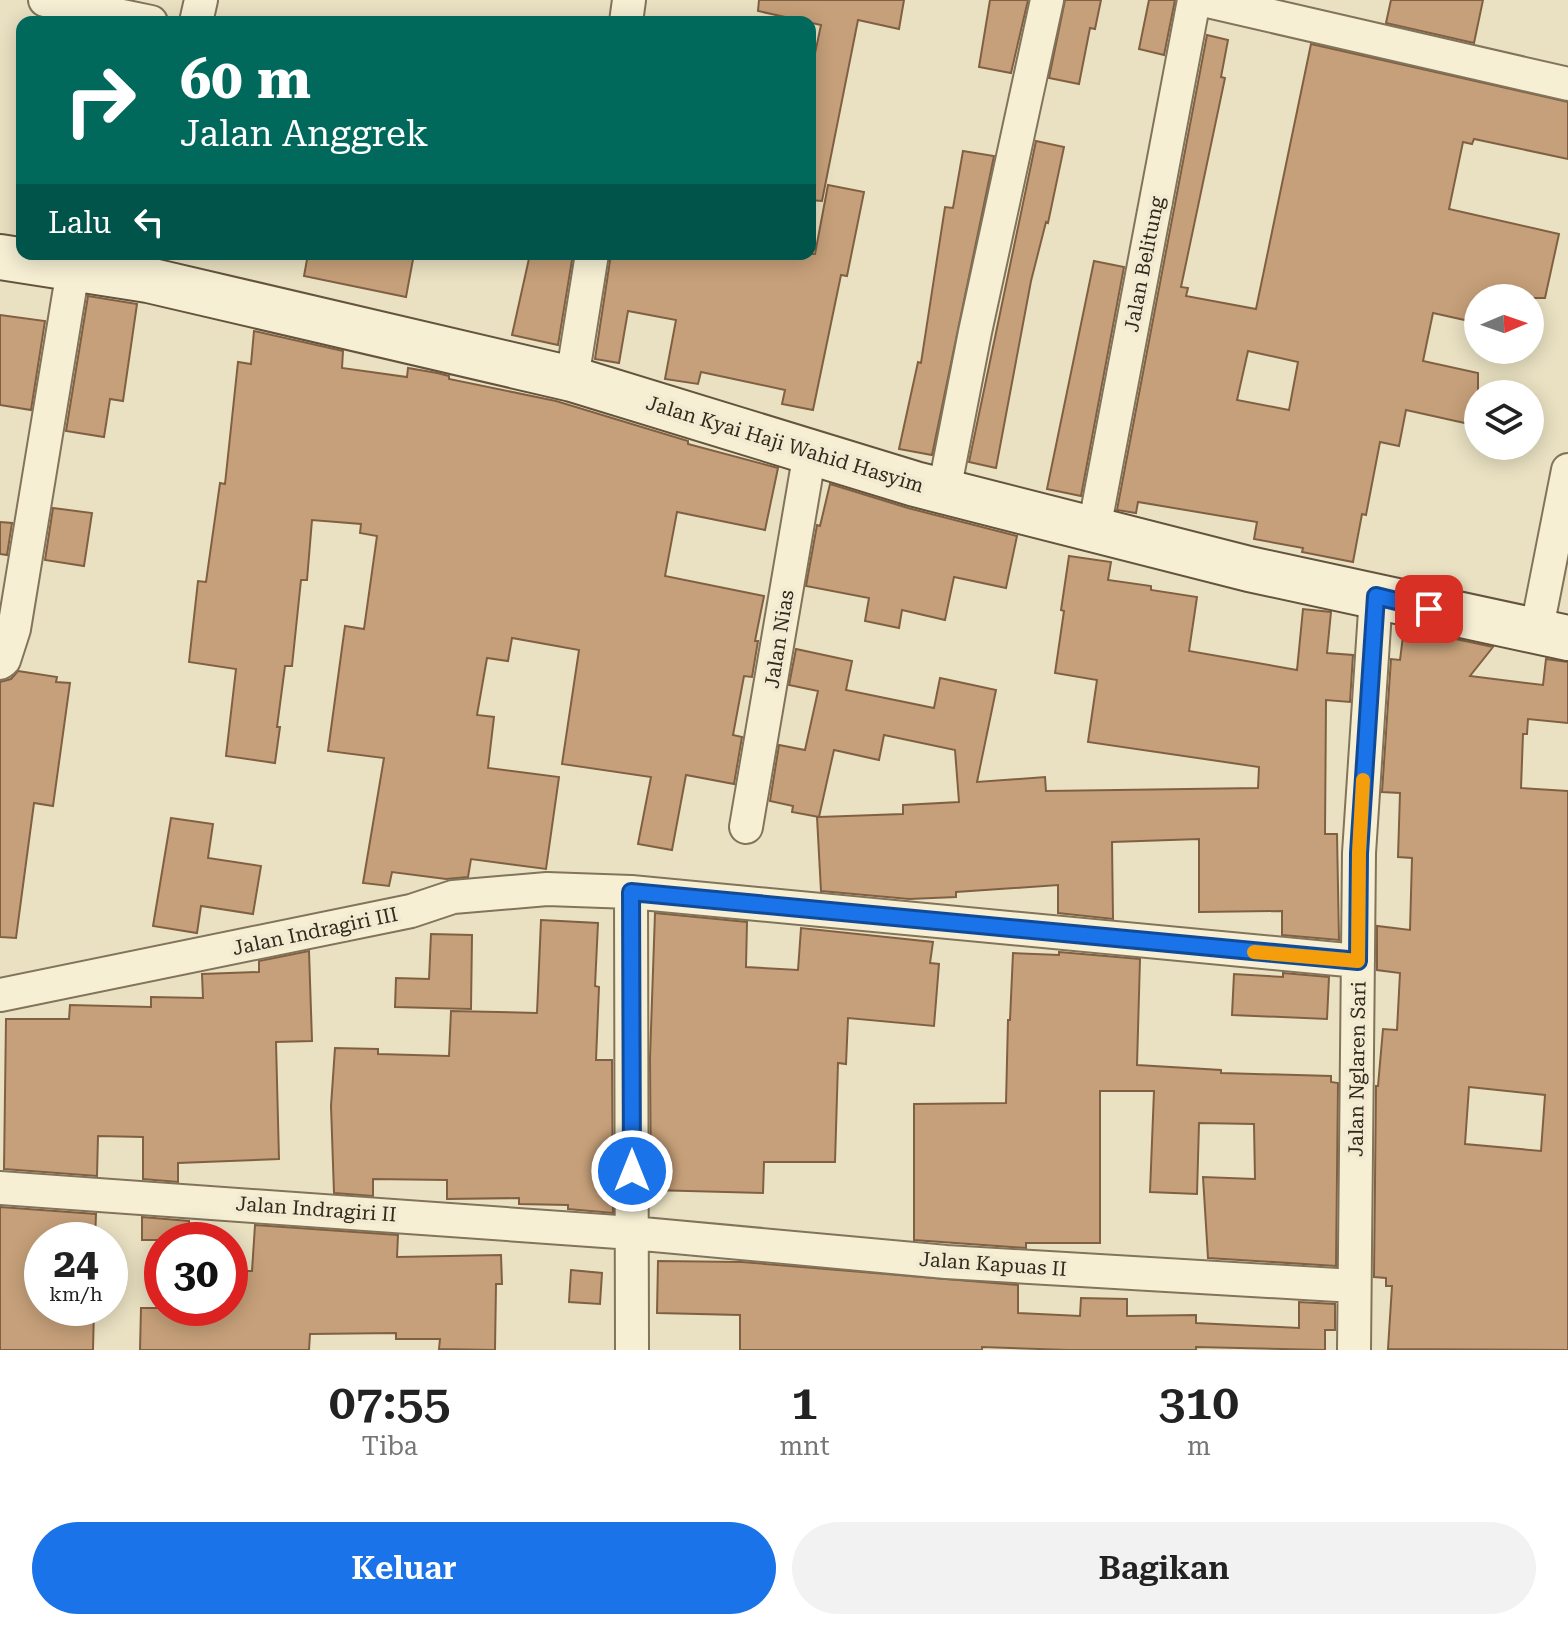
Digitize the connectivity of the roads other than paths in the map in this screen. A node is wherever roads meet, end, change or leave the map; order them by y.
1 (45, 0) edge
2 (1047, 0) edge
3 (1194, 0) edge
4 (1203, 0) edge
5 (122, 16) edge
6 (1568, 84) edge
7 (17, 260) edge
8 (591, 260) edge
9 (150, 267) edge
10 (73, 270) junction
11 (572, 379) junction
12 (810, 452) junction
13 (1568, 470) edge
14 (944, 491) junction
15 (1094, 529) junction
16 (1376, 596) junction
17 (1552, 636) edge
18 (2, 662) edge
19 (746, 827) dead end
20 (631, 892) junction
21 (1358, 961) junction
22 (0, 995) edge
23 (0, 1188) edge
24 (632, 1233) junction
25 (1354, 1286) junction
26 (632, 1350) edge
27 (1354, 1350) edge

1 - 5 street
2 - 14 street
3 - 15 street, Jalan Belitung
4 - 6 street
7 - 10 main road, Jalan Kyai Haji Wahid Hasyim
8 - 11 street
9 - 10 main road, Jalan Kyai Haji Wahid Hasyim
9 - 11 main road, Jalan Kyai Haji Wahid Hasyim
10 - 18 street
11 - 12 main road, Jalan Kyai Haji Wahid Hasyim
12 - 14 main road, Jalan Kyai Haji Wahid Hasyim
12 - 19 street, Jalan Nias
13 - 17 street
14 - 15 main road, Jalan Kyai Haji Wahid Hasyim
15 - 16 main road, Jalan Kyai Haji Wahid Hasyim
16 - 17 main road, Jalan Kyai Haji Wahid Hasyim
16 - 21 street, Jalan Nglaren Sari
20 - 21 street, Jalan Indragiri III
20 - 22 street, Jalan Indragiri III
20 - 24 street
21 - 25 street, Jalan Nglaren Sari
23 - 24 street, Jalan Indragiri II
24 - 25 street, Jalan Kapuas II
24 - 26 street
25 - 27 street, Jalan Nglaren Sari

